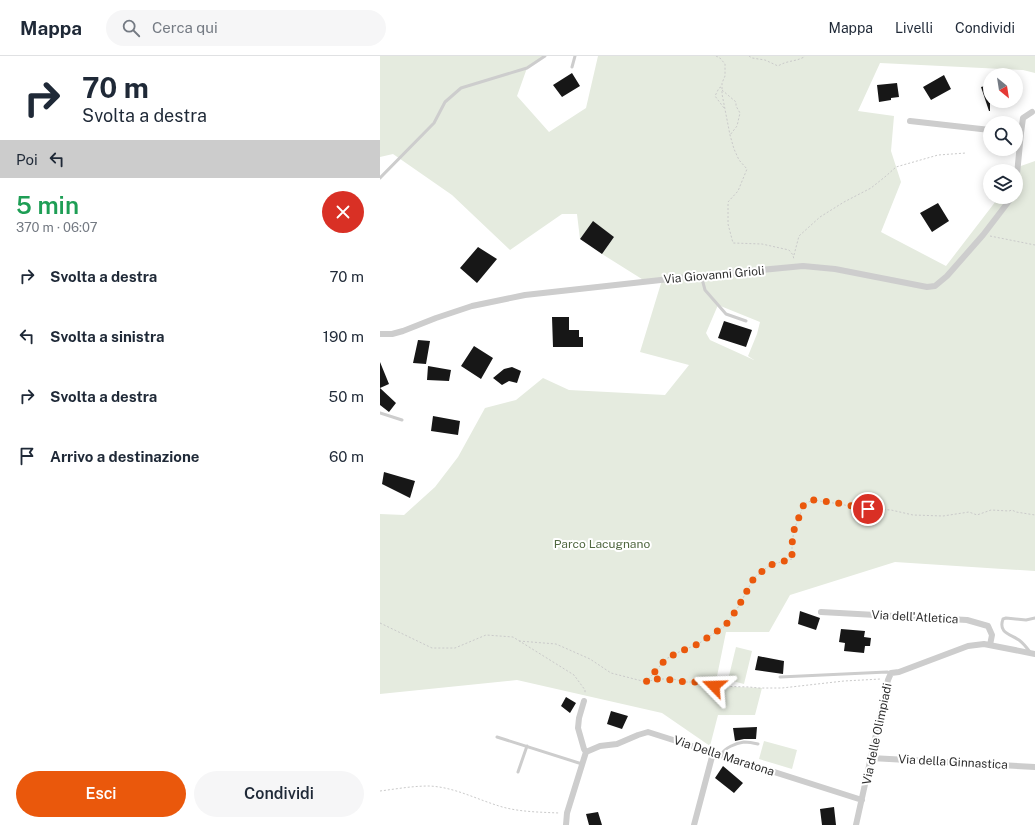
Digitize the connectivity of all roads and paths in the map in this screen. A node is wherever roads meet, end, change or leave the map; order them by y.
1 (545, 56) edge
2 (575, 56) edge
3 (716, 56) edge
4 (749, 56) edge
5 (805, 56) edge
6 (572, 67) dead end
7 (722, 86) junction
8 (722, 89) junction
9 (724, 110) junction
10 (1032, 112) dead end
11 (1023, 118) edge
12 (910, 121) dead end
13 (983, 129) edge
14 (730, 135) junction
15 (966, 153) dead end
16 (380, 178) edge
17 (1007, 204) edge
18 (983, 235) junction
19 (1035, 245) edge
20 (793, 255) junction
21 (795, 267) junction
22 (701, 275) junction
23 (746, 321) dead end
24 (380, 334) edge
25 (380, 413) edge
26 (402, 420) dead end
27 (1035, 515) edge
28 (821, 612) dead end
29 (1035, 618) edge
30 (380, 623) edge
31 (519, 641) junction
32 (990, 645) junction
33 (1033, 654) edge
34 (891, 673) junction
35 (780, 677) dead end
36 (888, 680) junction
37 (646, 682) junction
38 (584, 701) joint
39 (497, 737) dead end
40 (758, 744) dead end
41 (527, 746) junction
42 (586, 752) junction
43 (713, 753) junction
44 (721, 755) junction
45 (871, 758) junction
46 (582, 764) junction
47 (1035, 767) edge
48 (518, 772) dead end
49 (380, 791) edge
50 (862, 800) junction
51 (567, 813) junction
52 (566, 825) edge
53 (694, 825) edge
54 (856, 825) edge

1 - 16 lane
2 - 6 lane
3 - 7 path
4 - 5 path
7 - 8 path
7 - 9 path
8 - 9 path
8 - 14 path
9 - 14 path
10 - 11 street
12 - 13 street
14 - 20 path
15 - 20 path
17 - 18 street, Via Giovanni Grioli
18 - 19 path
18 - 21 street, Via Giovanni Grioli
20 - 21 path
21 - 22 street, Via Giovanni Grioli
22 - 23 lane
22 - 24 street, Via Giovanni Grioli
25 - 26 lane
27 - 37 path
28 - 32 street, Via dell'Atletica
29 - 33 lane
30 - 31 path
31 - 37 path
31 - 38 path
32 - 33 street, Via delle Olimpiadi
32 - 34 street, Via delle Olimpiadi
34 - 35 lane
34 - 36 street, Via delle Olimpiadi
36 - 37 path
36 - 45 street, Via delle Olimpiadi
38 - 42 street
39 - 41 lane
40 - 44 lane
41 - 46 lane
41 - 48 lane
42 - 43 street, Via Della Maratona
42 - 46 street
43 - 44 street, Via Della Maratona
43 - 53 street
44 - 50 street, Via Della Maratona
45 - 47 street, Via della Ginnastica
45 - 50 street, Via delle Olimpiadi
46 - 51 street
49 - 51 path
50 - 54 street, Via delle Olimpiadi
51 - 52 street

